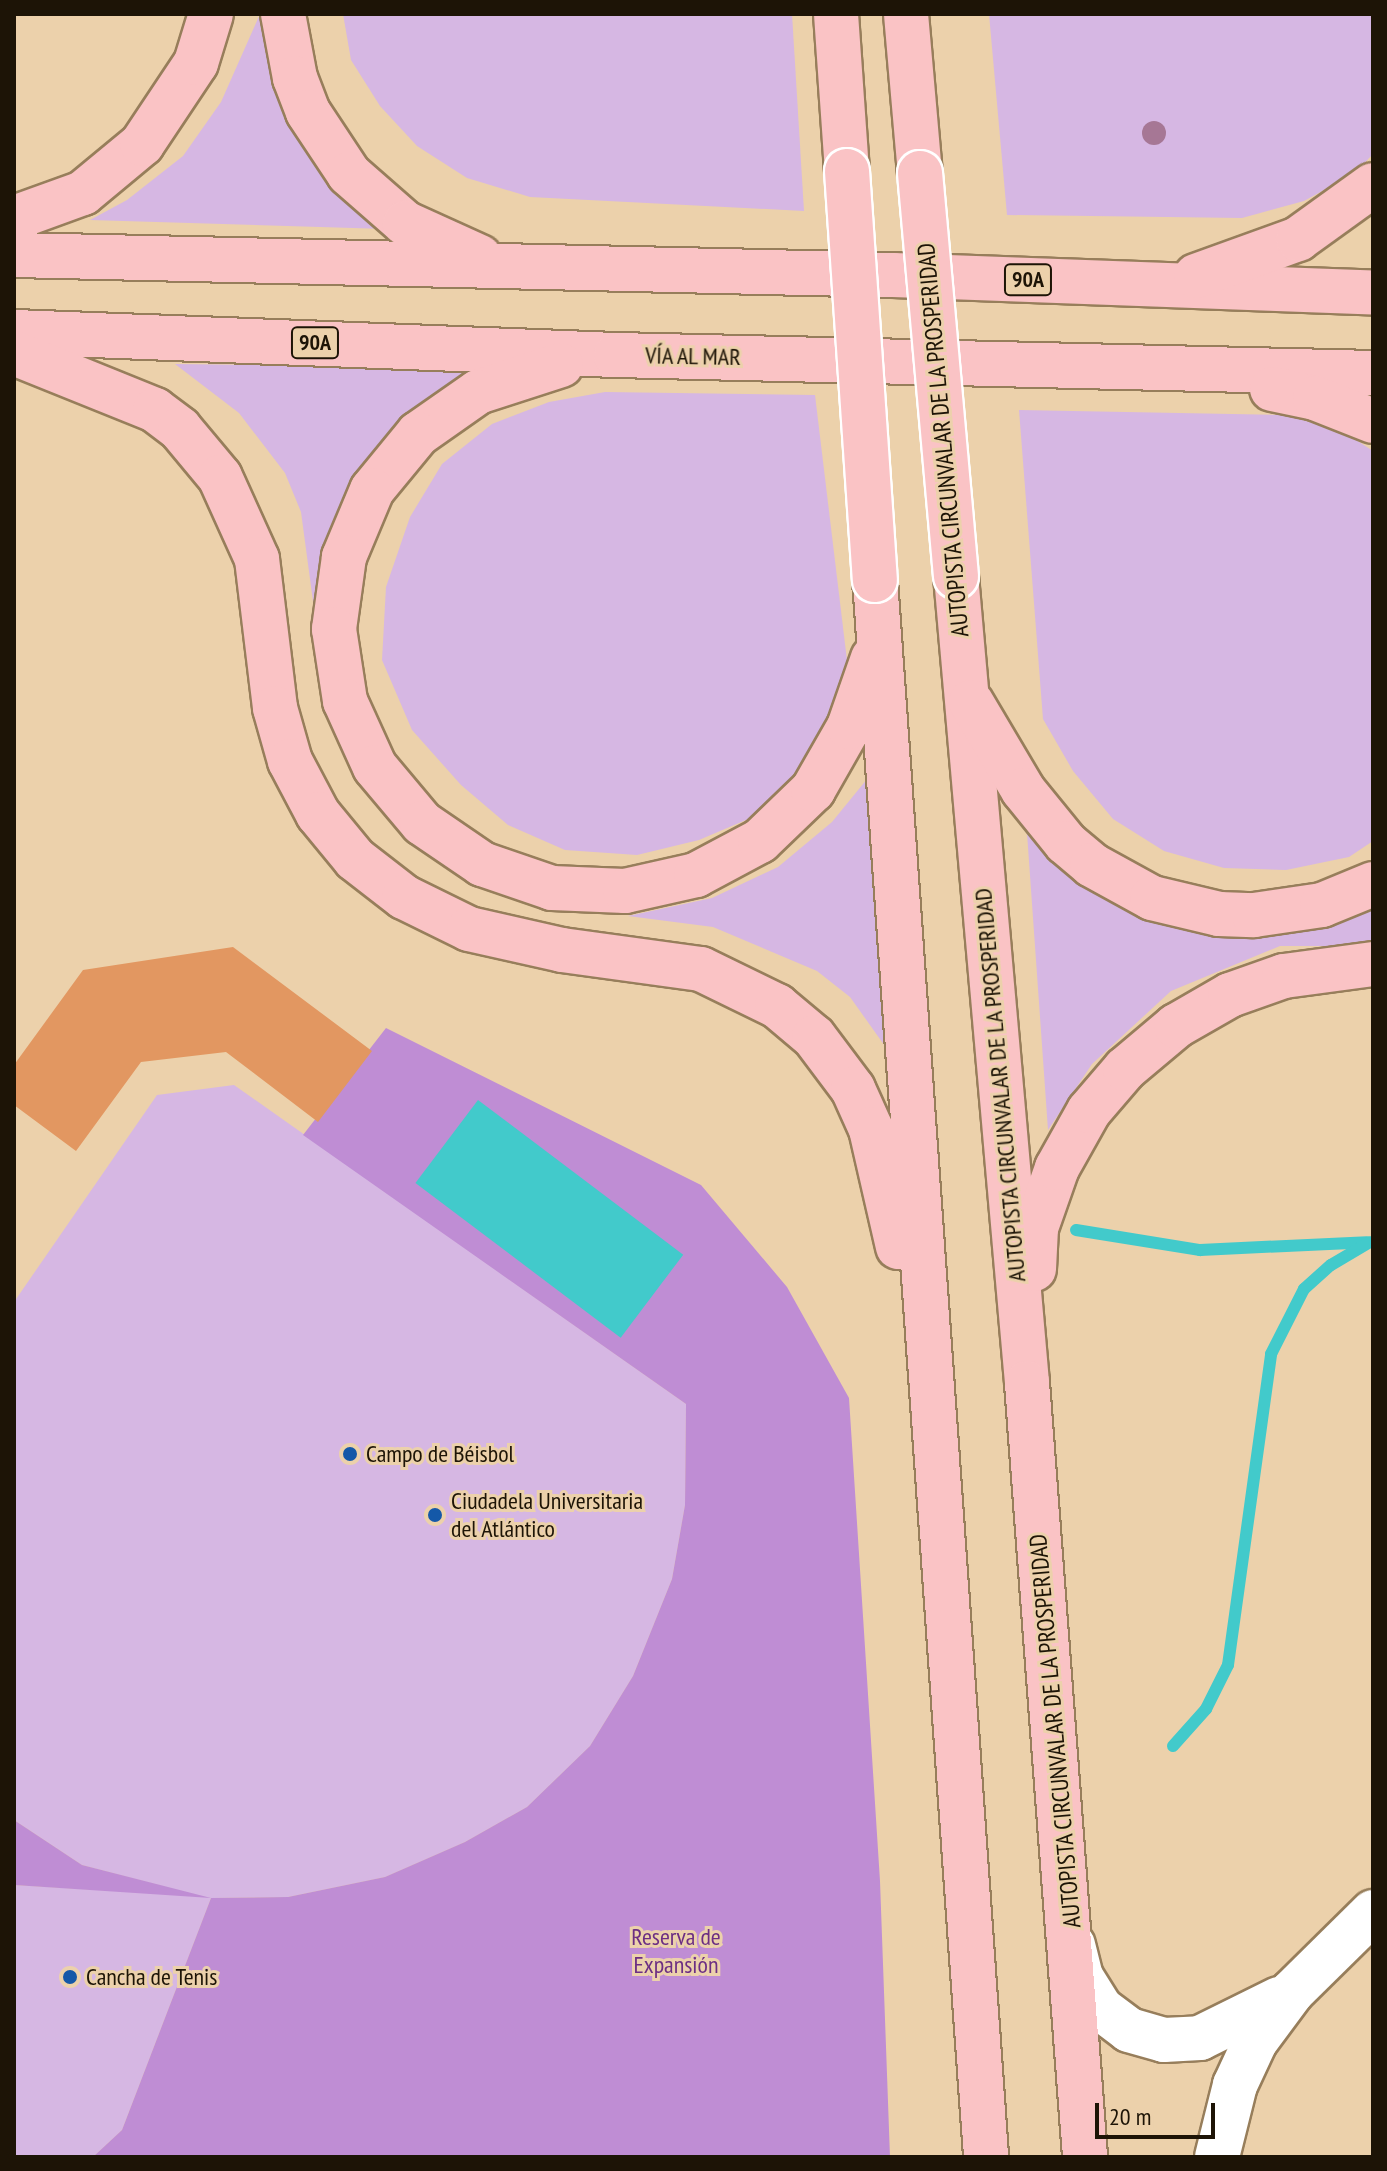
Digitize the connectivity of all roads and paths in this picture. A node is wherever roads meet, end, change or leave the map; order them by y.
1 (211, 14) edge
2 (283, 14) edge
3 (836, 19) edge
4 (910, 21) edge
5 (1373, 185) edge
6 (14, 218) edge
7 (14, 255) edge
8 (546, 268) junction
9 (1163, 285) junction
10 (1373, 293) edge
11 (14, 332) edge
12 (14, 353) edge
13 (616, 355) junction
14 (1184, 370) junction
15 (1373, 373) edge
16 (1373, 421) edge
17 (879, 641) junction
18 (966, 694) junction
19 (1373, 884) edge
20 (1373, 964) edge
21 (929, 1372) junction
22 (1027, 1383) junction
23 (1373, 1912) edge
24 (1072, 1942) junction
25 (1292, 1992) junction
26 (986, 2157) edge
27 (1085, 2157) edge
28 (1217, 2157) edge

1 - 6 highway
2 - 8 highway
3 - 17 highway, bridge
4 - 18 highway, AUTOPISTA CIRCUNVALAR DE LA PROSPERIDAD, bridge
5 - 9 highway
7 - 8 highway, 90A
8 - 9 highway, 90A
9 - 10 highway, 90A
11 - 13 highway, VÍA AL MAR / 90A
12 - 21 highway
13 - 14 highway, VÍA AL MAR / 90A
13 - 17 highway
14 - 15 highway, VÍA AL MAR / 90A
14 - 16 highway
17 - 21 highway
18 - 19 highway
18 - 22 highway, AUTOPISTA CIRCUNVALAR DE LA PROSPERIDAD
20 - 22 highway
21 - 26 highway
22 - 24 highway, AUTOPISTA CIRCUNVALAR DE LA PROSPERIDAD
23 - 25 street
24 - 25 street
24 - 27 highway, AUTOPISTA CIRCUNVALAR DE LA PROSPERIDAD
25 - 28 street

